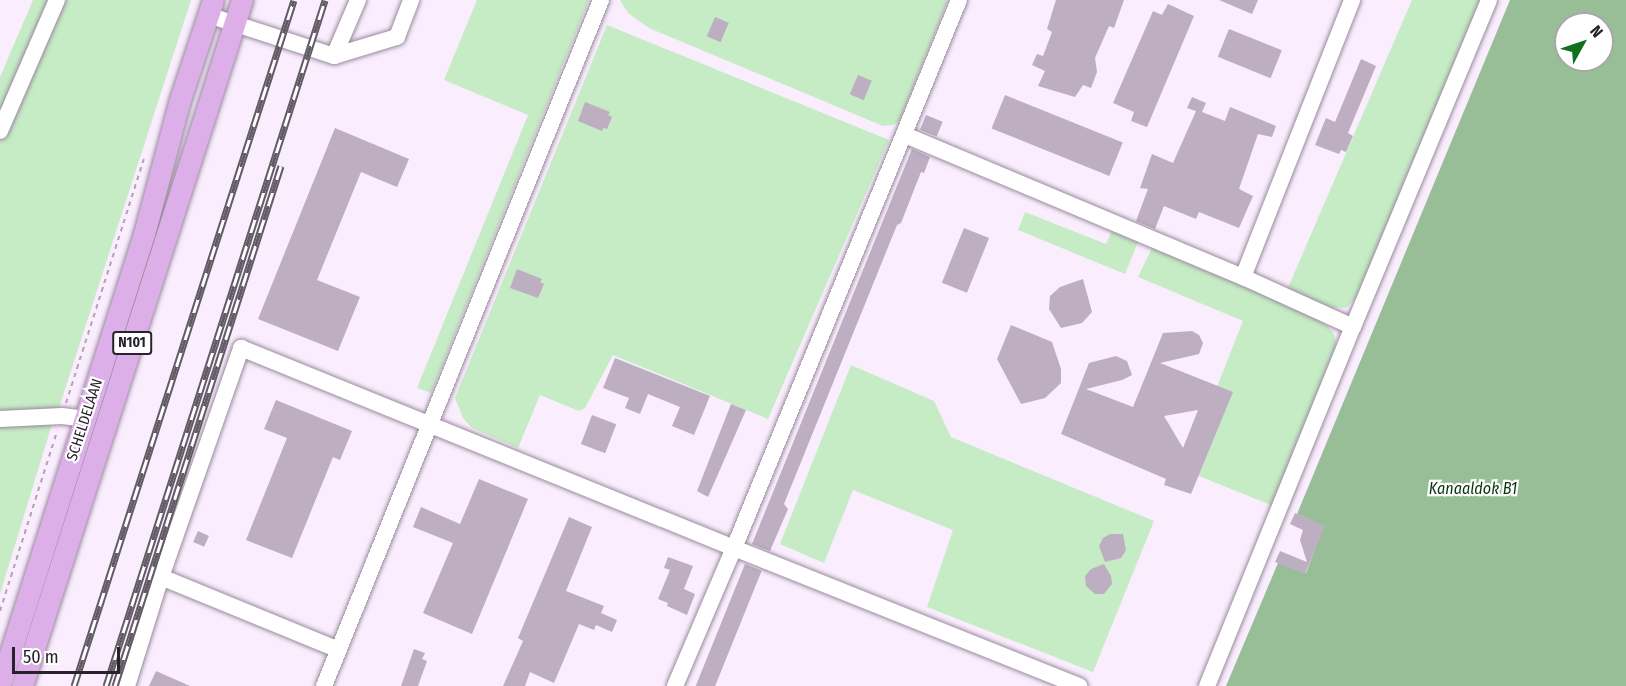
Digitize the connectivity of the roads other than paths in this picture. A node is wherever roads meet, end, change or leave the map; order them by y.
1 (57, 0) edge
2 (242, 0) edge
3 (358, 0) edge
4 (411, 0) edge
5 (601, 0) edge
6 (959, 0) edge
7 (1352, 0) edge
8 (1490, 0) edge
9 (210, 8) edge
10 (234, 24) junction
11 (334, 56) junction
12 (0, 132) edge
13 (905, 135) junction
14 (1243, 278) junction
15 (1353, 327) junction
16 (0, 419) edge
17 (86, 419) junction
18 (430, 425) junction
19 (734, 548) junction
20 (161, 577) junction
21 (339, 650) junction
22 (0, 685) edge
23 (22, 686) edge
24 (127, 686) edge
25 (324, 686) edge
26 (675, 686) edge
27 (1079, 686) edge
28 (1207, 686) edge

1 - 12 lane
2 - 10 main road, SCHELDELAAN / N101
3 - 11 lane
4 - 11 lane
5 - 18 lane
6 - 13 lane
7 - 14 lane
8 - 15 lane
9 - 10 lane, SCHELDELAAN
9 - 17 main road, SCHELDELAAN / N101
10 - 11 lane, SCHELDELAAN
10 - 23 main road, SCHELDELAAN / N101
13 - 14 lane
13 - 19 lane
14 - 15 lane
15 - 28 lane
16 - 17 lane
17 - 22 main road, SCHELDELAAN / N101
18 - 19 lane
18 - 20 lane
18 - 21 lane
19 - 26 lane
19 - 27 lane
20 - 21 lane
20 - 24 lane
21 - 25 lane

